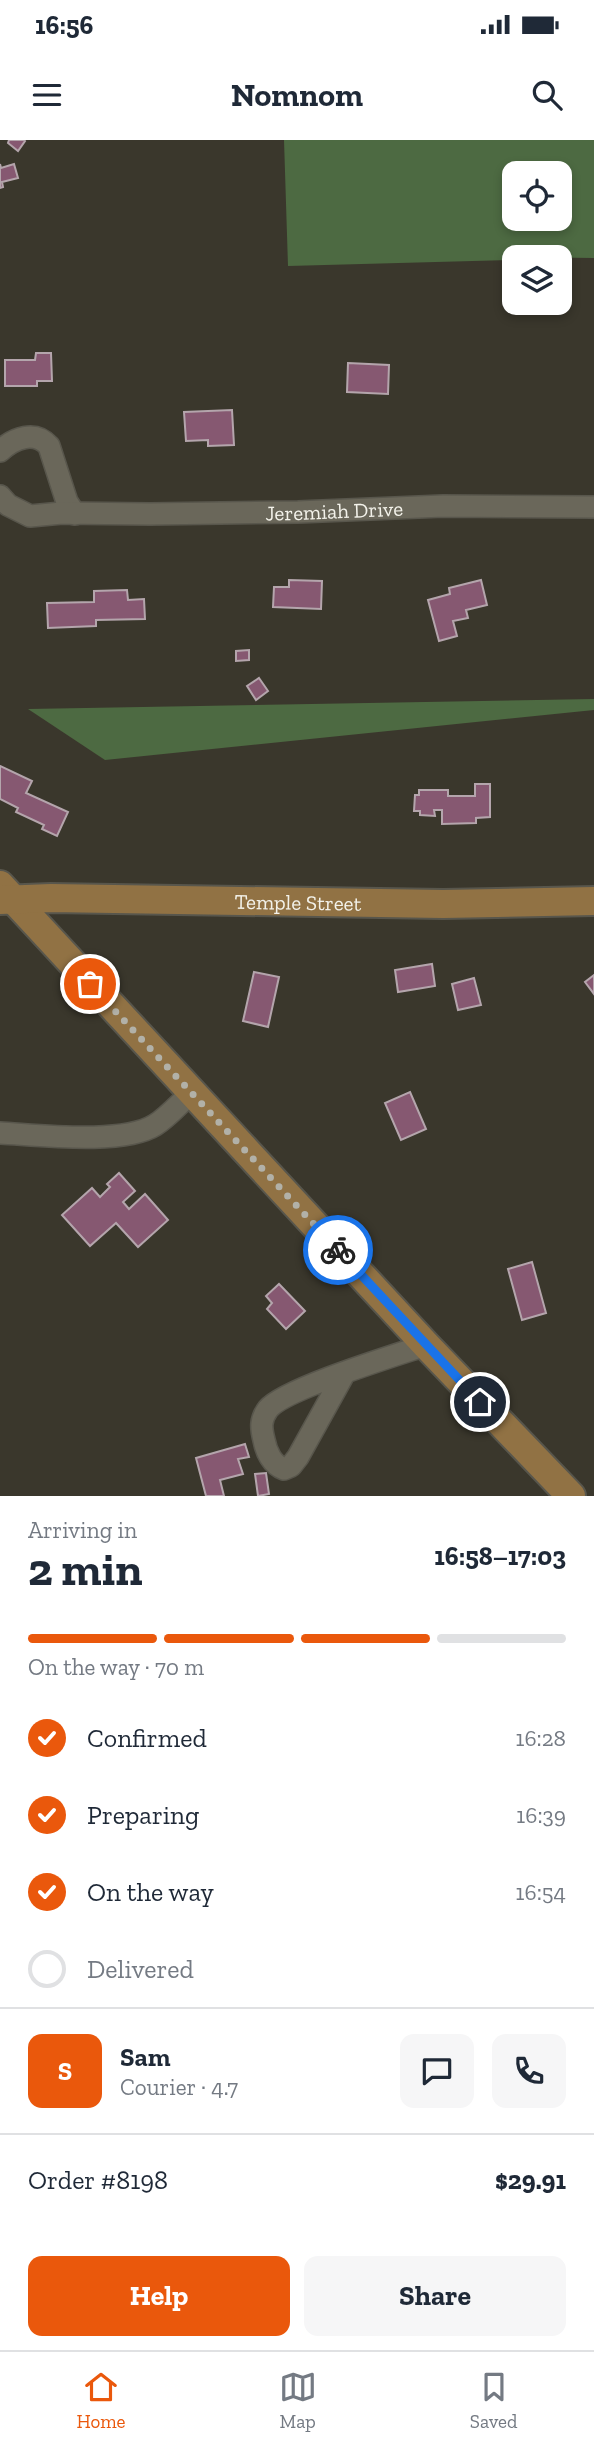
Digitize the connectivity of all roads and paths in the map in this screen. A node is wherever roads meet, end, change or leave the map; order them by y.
1 (0, 451) edge
2 (0, 496) edge
3 (594, 507) edge
4 (75, 514) junction
5 (4, 895) edge
6 (594, 901) edge
7 (192, 1092) junction
8 (0, 1133) edge
9 (426, 1345) junction
10 (344, 1374) junction
11 (570, 1496) edge

1 - 4 street
2 - 4 street, Jeremiah Drive
3 - 4 street, Jeremiah Drive
5 - 6 main road, Temple Street
5 - 7 main road
7 - 8 street
7 - 9 main road
9 - 10 street
9 - 11 main road
10 - 10 street

